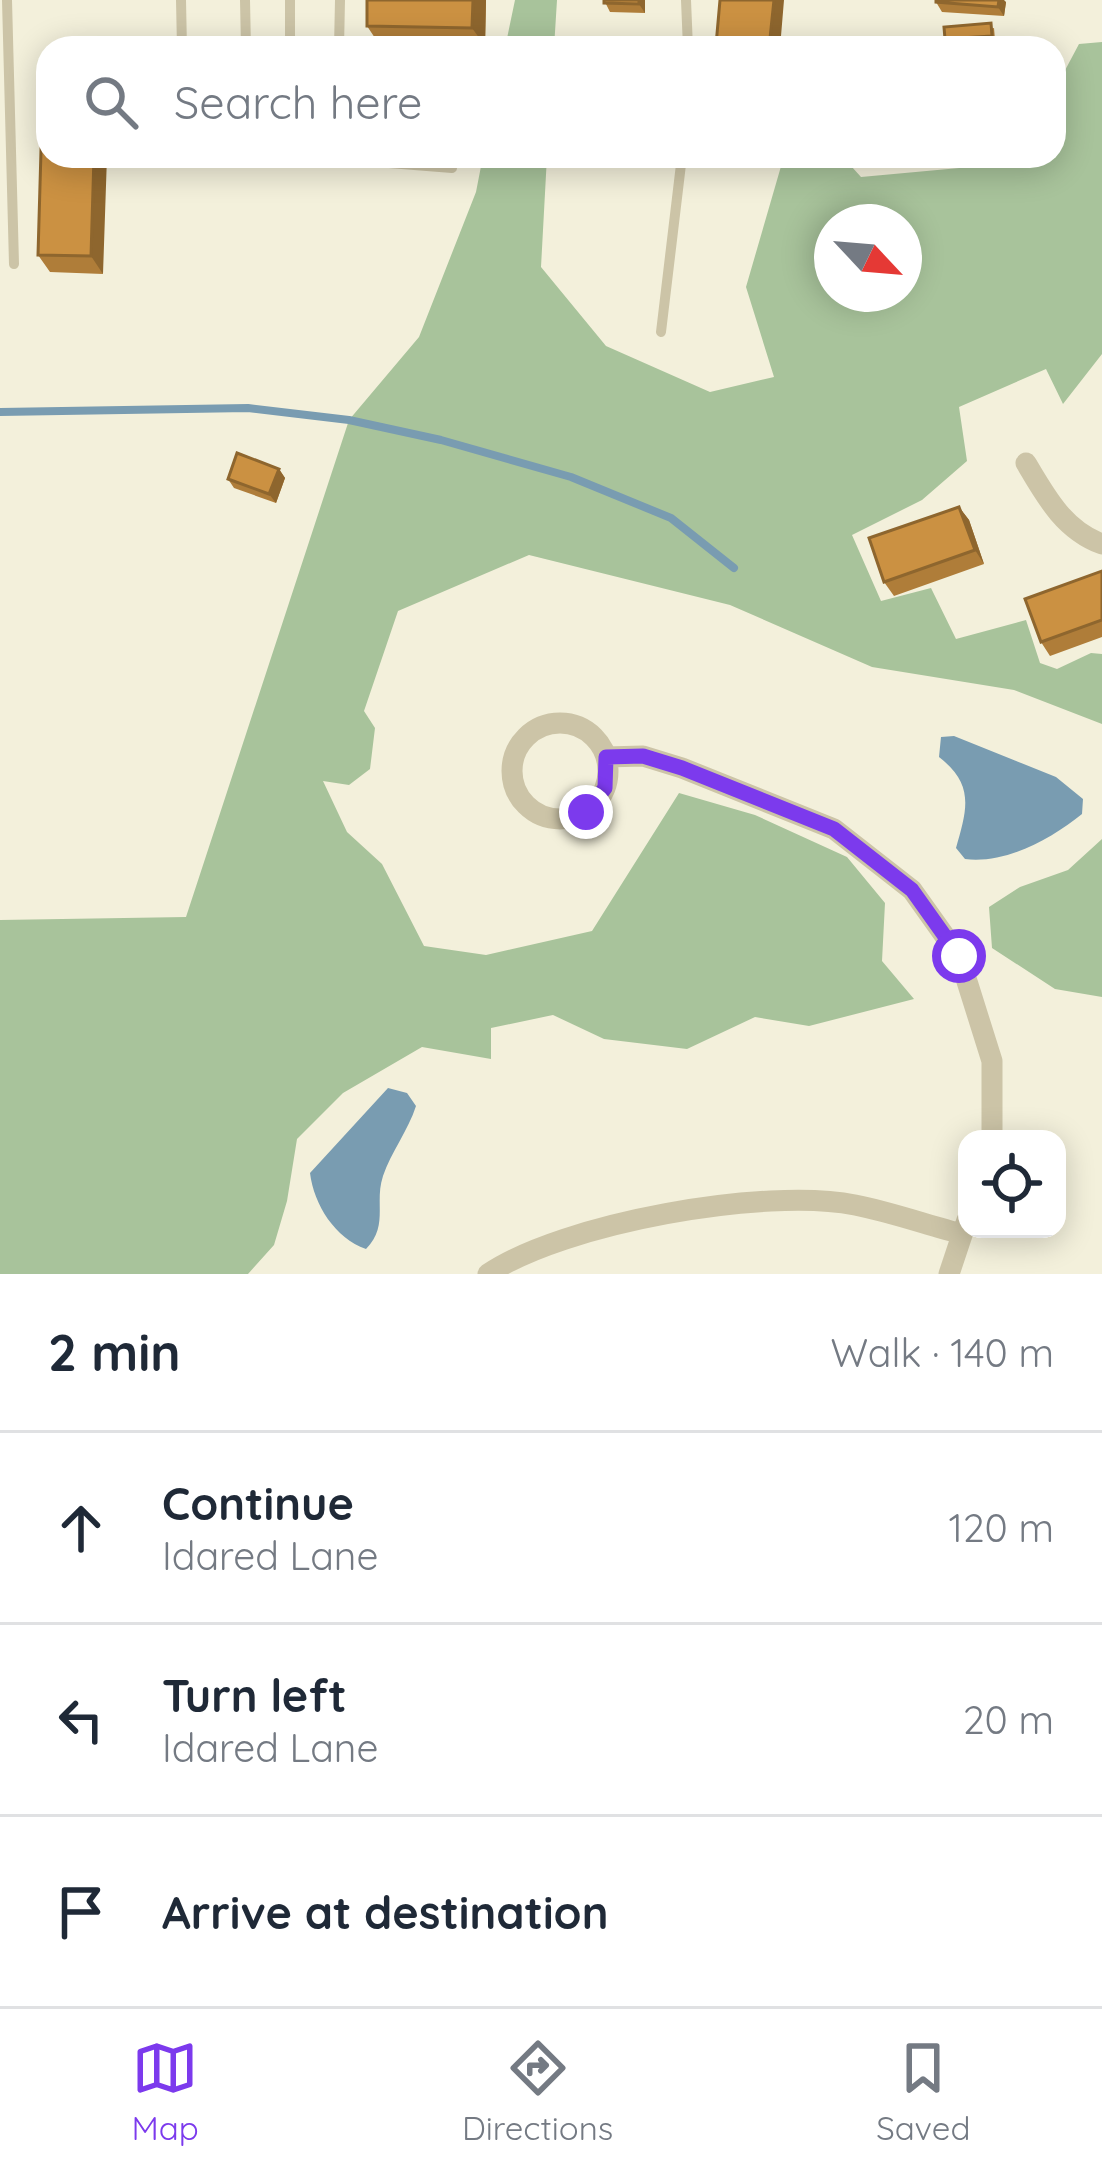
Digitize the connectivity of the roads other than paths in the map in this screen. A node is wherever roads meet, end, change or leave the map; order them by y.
1 (8, 0) edge
2 (181, 0) edge
3 (245, 0) edge
4 (290, 0) edge
5 (340, 0) edge
6 (686, 0) edge
7 (182, 36) edge
8 (246, 36) edge
9 (290, 36) edge
10 (339, 36) edge
11 (688, 36) edge
12 (681, 168) edge
13 (14, 264) dead end
14 (661, 332) dead end
15 (1026, 463) dead end
16 (1102, 544) edge
17 (606, 757) junction
18 (992, 1130) edge
19 (958, 1226) edge
20 (960, 1238) edge
21 (488, 1274) edge
22 (949, 1274) edge

1 - 13 lane
2 - 7 lane
3 - 8 lane
4 - 9 lane
5 - 10 lane
6 - 11 lane
12 - 14 lane
15 - 16 street
17 - 17 street
17 - 18 street
19 - 21 street
20 - 22 street

